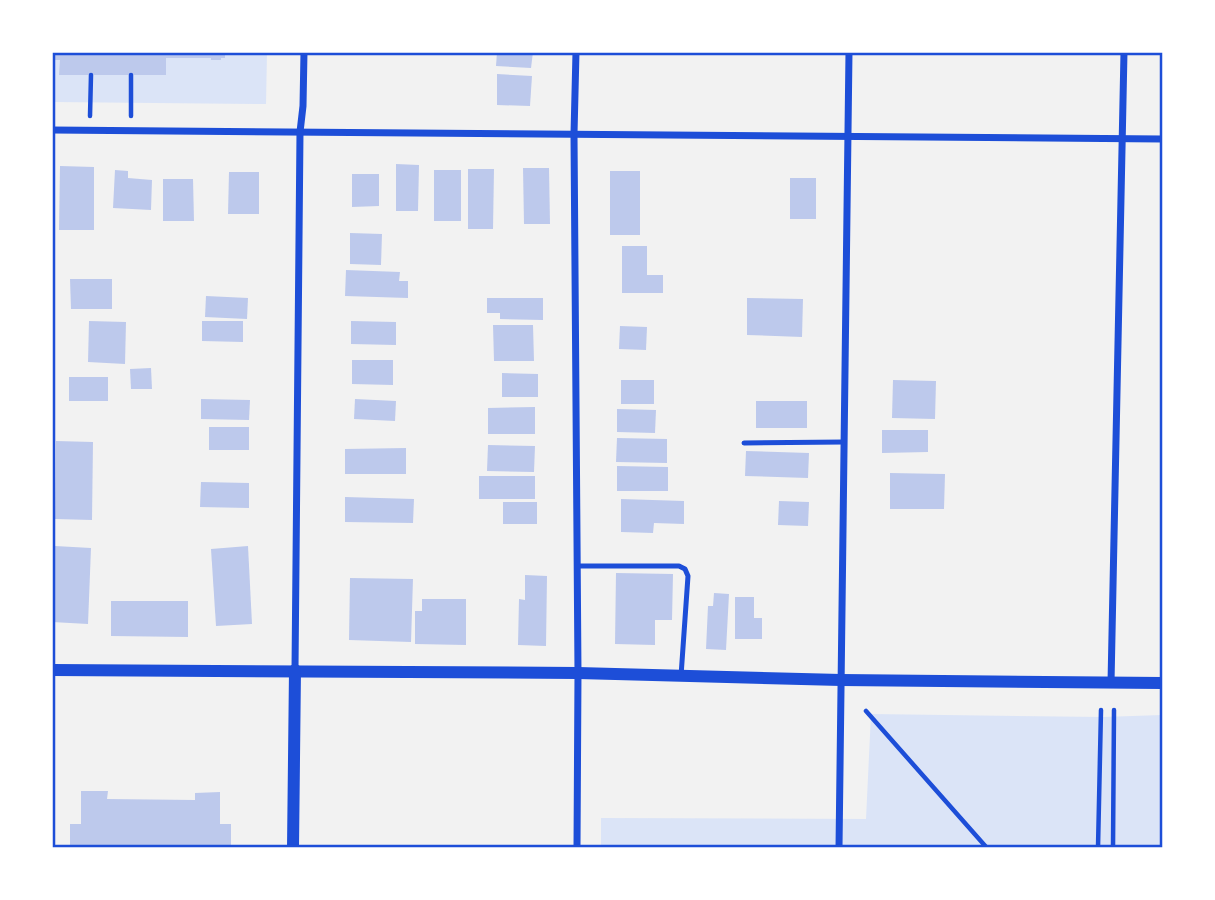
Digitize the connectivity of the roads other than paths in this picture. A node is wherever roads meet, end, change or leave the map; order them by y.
1 (304, 52) edge
2 (576, 52) edge
3 (849, 52) edge
4 (1124, 52) edge
5 (52, 130) edge
6 (300, 132) junction
7 (574, 134) junction
8 (848, 137) junction
9 (1123, 139) junction
10 (1163, 139) edge
11 (844, 442) junction
12 (744, 443) dead end
13 (578, 566) junction
14 (52, 670) edge
15 (295, 670) junction
16 (578, 673) junction
17 (681, 676) junction
18 (841, 680) junction
19 (1163, 683) edge
20 (1111, 684) junction
21 (293, 848) edge
22 (577, 848) edge
23 (839, 848) edge

1 - 6 street
2 - 7 street
3 - 8 street
4 - 9 street
5 - 6 street
6 - 7 street
6 - 15 street
7 - 8 street
7 - 13 street
8 - 9 street
8 - 11 street
9 - 10 street
9 - 20 street
11 - 12 lane
11 - 18 street
13 - 16 street
13 - 17 lane
14 - 15 street
15 - 16 street
15 - 21 street
16 - 17 street
16 - 22 street
17 - 18 street
18 - 20 street
18 - 23 street
19 - 20 street

